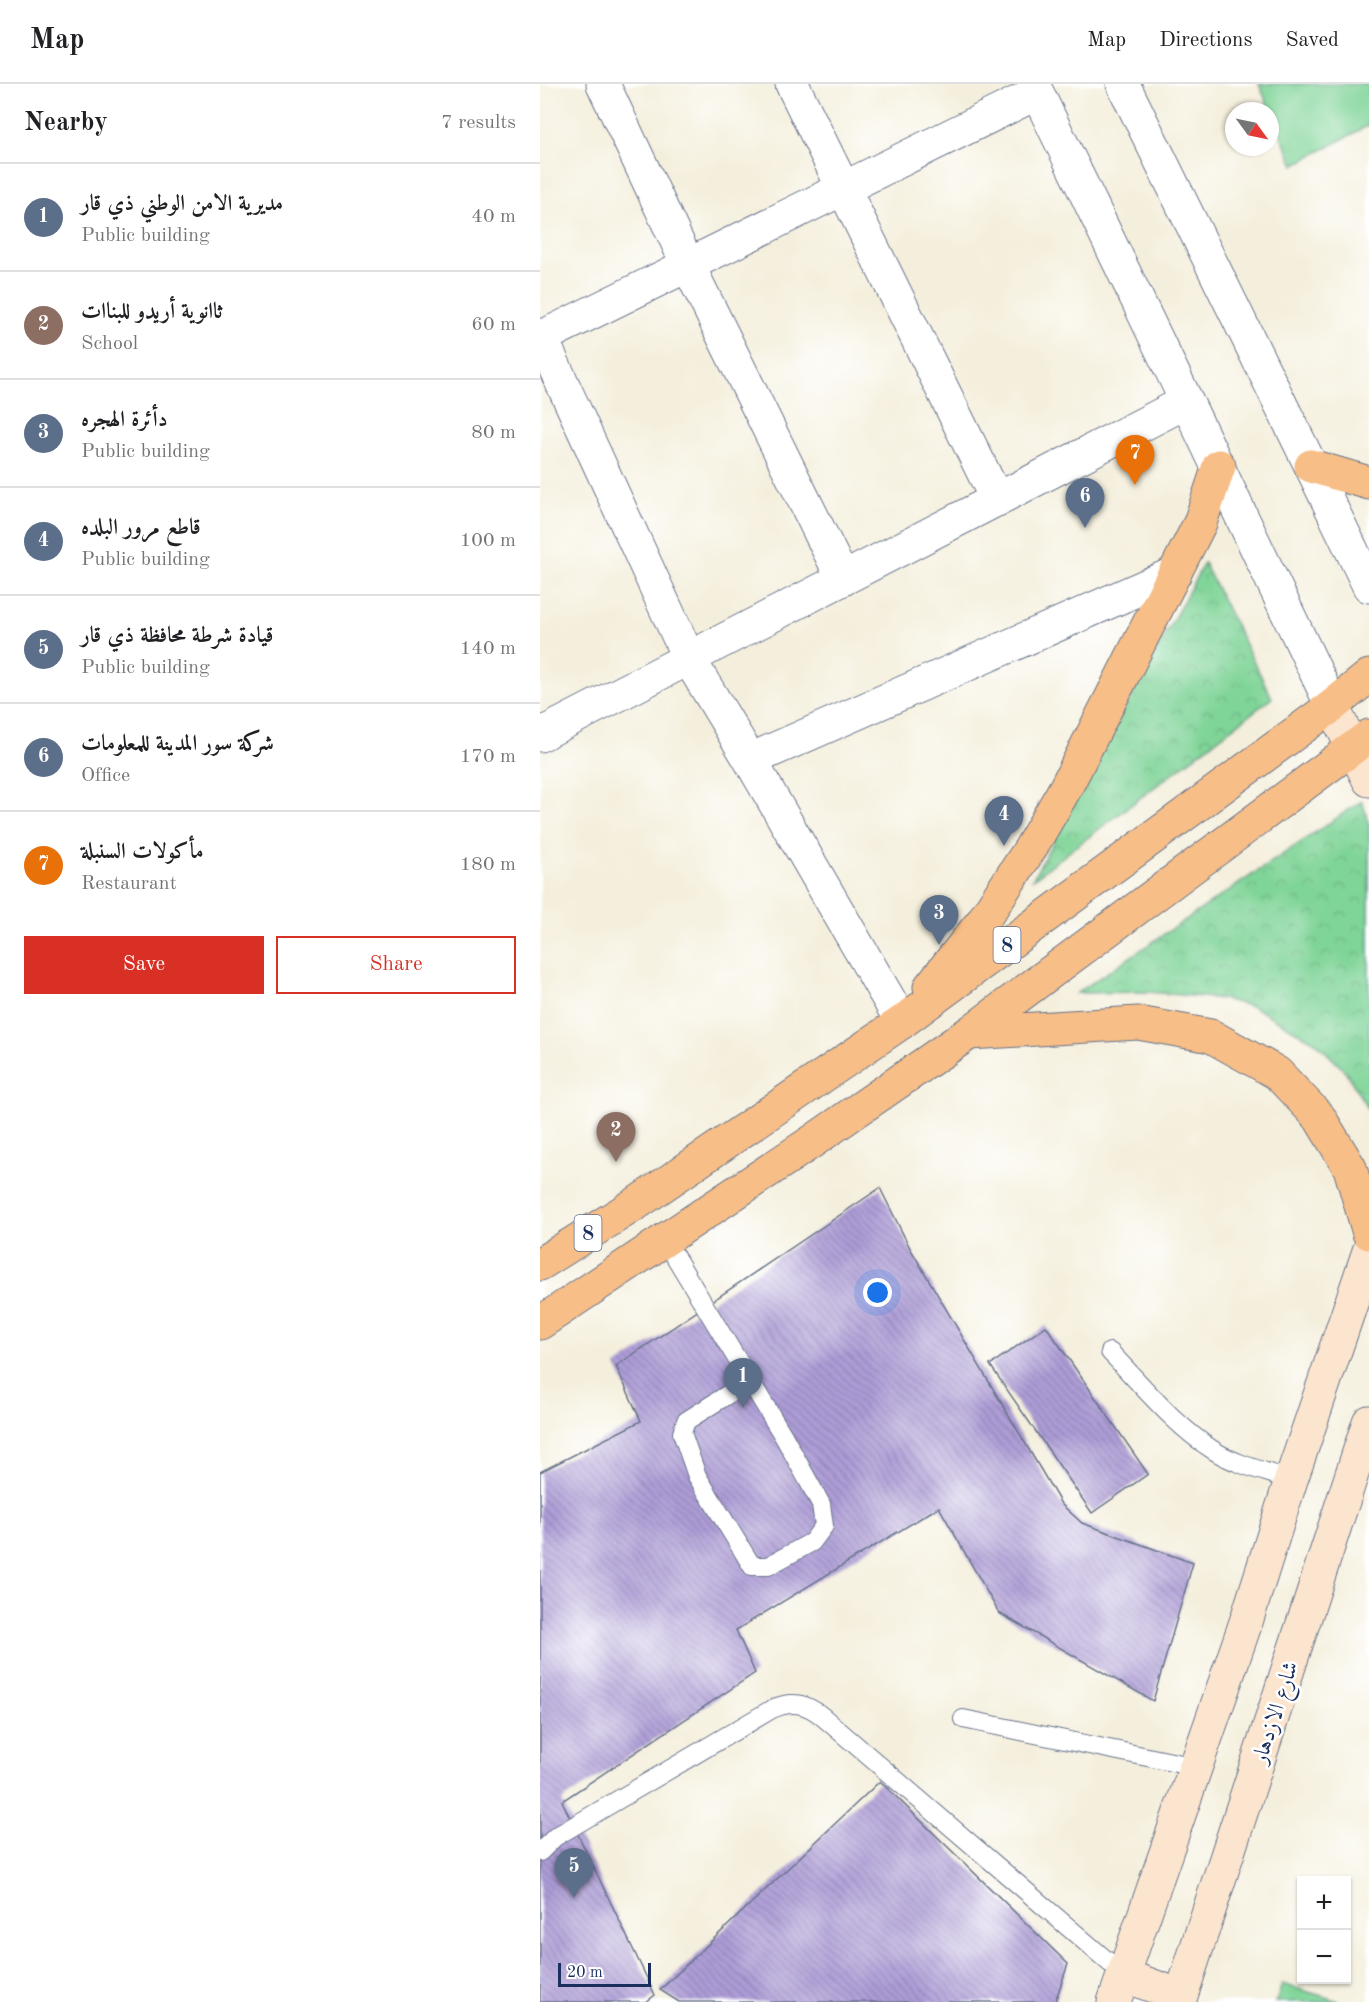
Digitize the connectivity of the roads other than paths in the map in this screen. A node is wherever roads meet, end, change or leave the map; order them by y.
1 (603, 84) edge
2 (792, 84) edge
3 (1123, 84) edge
4 (1035, 88) edge
5 (843, 188) junction
6 (688, 265) junction
7 (540, 337) edge
8 (1186, 402) junction
9 (1219, 466) junction
10 (1311, 466) junction
11 (1369, 483) edge
12 (997, 500) junction
13 (1175, 573) junction
14 (843, 579) junction
15 (1369, 586) edge
16 (689, 658) junction
17 (1369, 676) edge
18 (1332, 706) junction
19 (542, 728) edge
20 (1362, 742) edge
21 (750, 760) junction
22 (1369, 780) edge
23 (902, 1022) junction
24 (969, 1033) junction
25 (1369, 1233) edge
26 (665, 1240) junction
27 (1369, 1251) edge
28 (540, 1264) edge
29 (540, 1323) edge
30 (1110, 1352) dead end
31 (749, 1380) junction
32 (1369, 1422) edge
33 (1291, 1479) junction
34 (963, 1719) dead end
35 (1196, 1767) junction
36 (541, 1846) edge
37 (1119, 1989) edge
38 (1180, 1999) edge

1 - 6 street
2 - 5 street
3 - 10 street
4 - 5 street
4 - 8 street
5 - 6 street
5 - 12 street
6 - 7 street
6 - 14 street
7 - 16 street
8 - 9 street
8 - 12 street
9 - 13 highway
9 - 18 street
10 - 11 highway
10 - 15 street
12 - 14 street
13 - 21 street
13 - 23 highway
14 - 16 street
16 - 19 street
16 - 21 street
17 - 18 highway, 8
18 - 20 main road
18 - 23 highway, 8
20 - 22 main road
20 - 24 highway, 8
21 - 23 street
23 - 28 highway, 8
24 - 25 highway
24 - 26 highway, 8
26 - 29 highway, 8
26 - 31 lane
27 - 33 main road
30 - 33 lane
31 - 31 lane
32 - 38 main road, شارع الازدهار
33 - 35 main road
34 - 35 lane
35 - 37 main road
36 - 37 lane
37 - 38 main road

